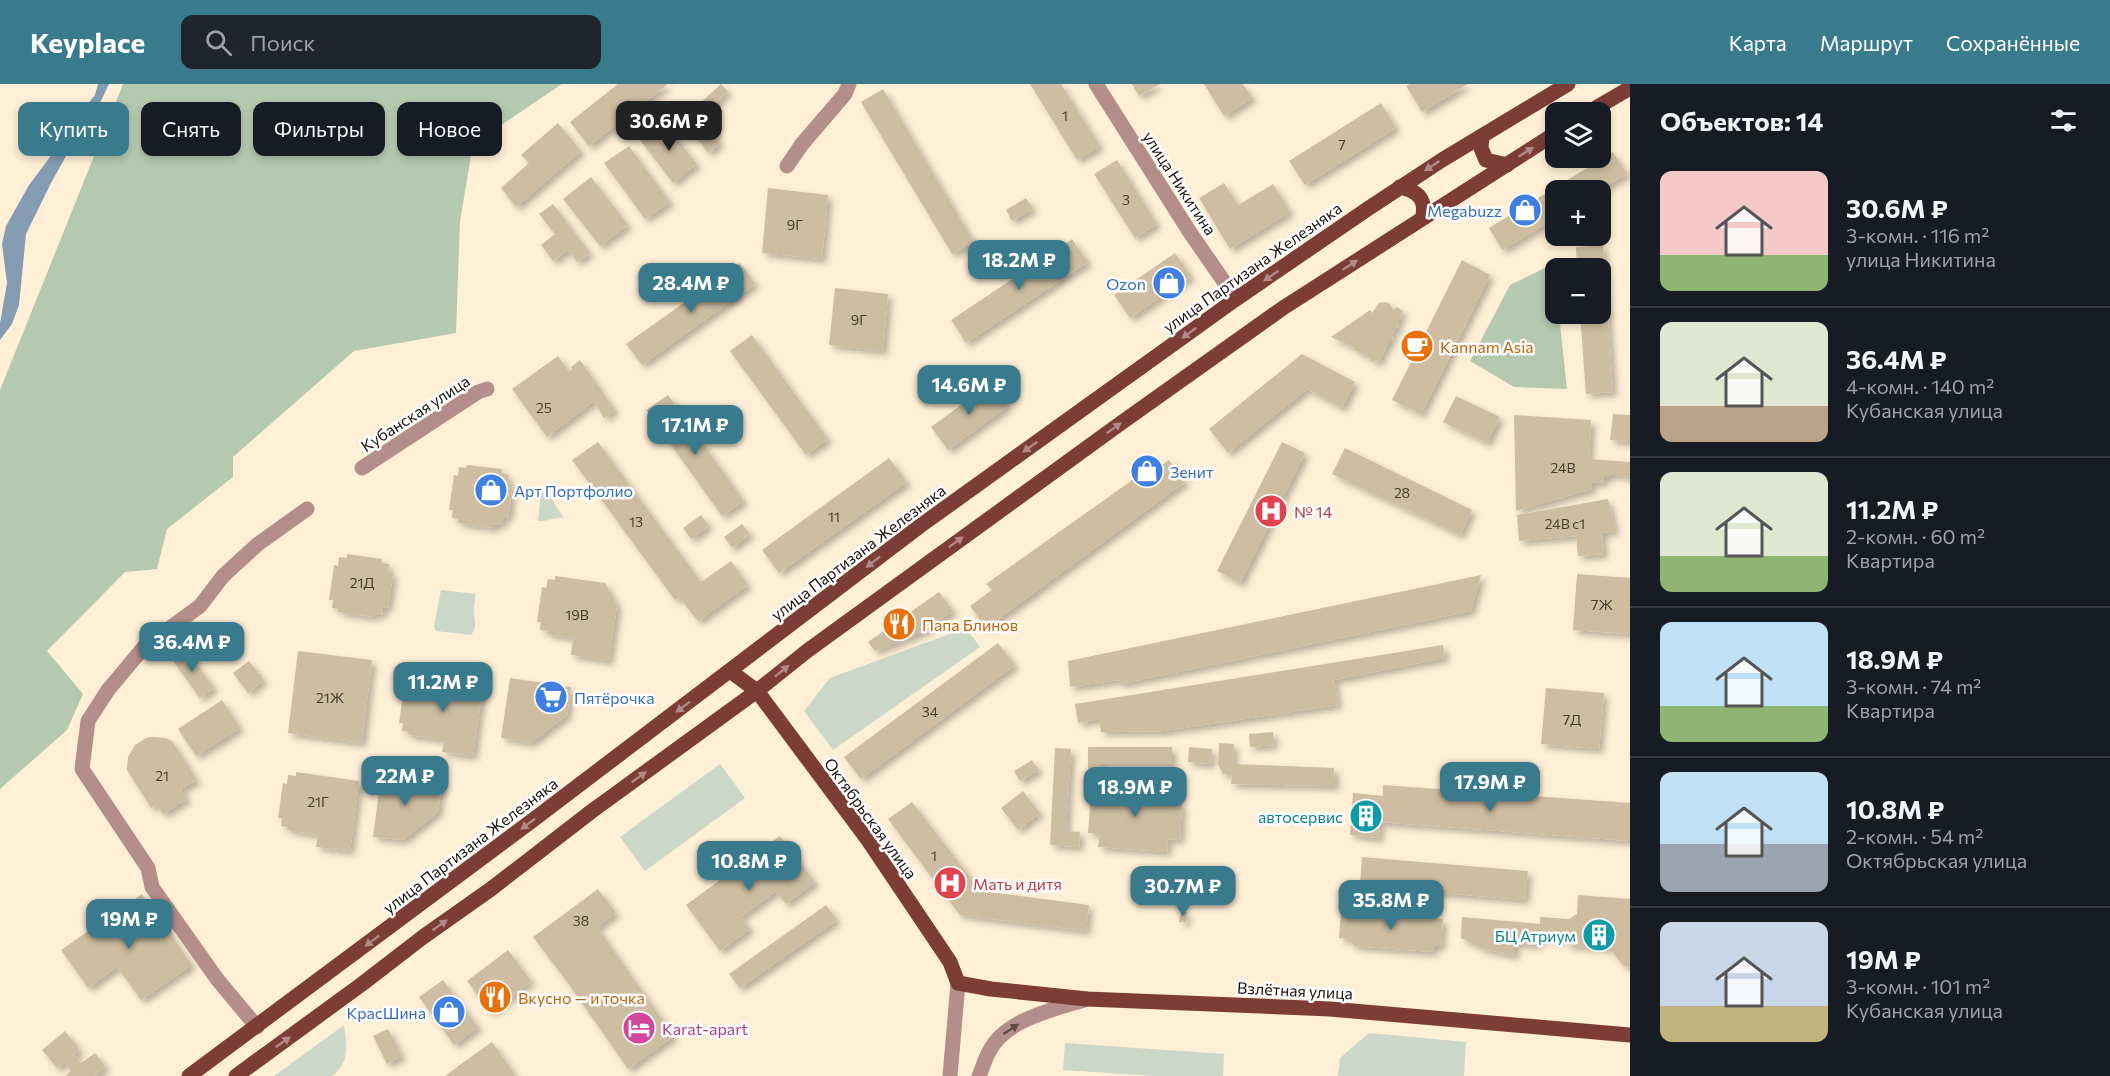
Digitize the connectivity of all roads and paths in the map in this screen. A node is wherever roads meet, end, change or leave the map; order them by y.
1 (849, 84) edge
2 (1096, 84) edge
3 (1568, 84) edge
4 (1630, 88) edge
5 (1606, 102) edge
6 (1482, 136) junction
7 (1545, 140) edge
8 (1507, 165) junction
9 (787, 166) dead end
10 (1400, 187) junction
11 (1423, 216) junction
12 (1236, 299) junction
13 (487, 389) dead end
14 (362, 468) dead end
15 (307, 509) dead end
16 (730, 671) junction
17 (757, 691) junction
18 (958, 983) junction
19 (1087, 999) junction
20 (257, 1027) junction
21 (1630, 1035) edge
22 (189, 1076) edge
23 (236, 1076) edge
24 (950, 1076) edge
25 (980, 1076) edge

1 - 9 street
2 - 12 street, улица Никитина
3 - 6 main road, улица Партизана Железняка
4 - 5 main road
6 - 8 main road
6 -> 10 main road, улица Партизана Железняка
8 -> 7 main road
8 - 11 main road
10 - 11 main road
10 -> 12 main road, улица Партизана Железняка
17 -> 11 main road
12 -> 16 main road, улица Партизана Железняка
13 - 14 street, Кубанская улица
15 - 20 street
16 - 17 main road, Октябрьская улица
16 -> 20 main road, улица Партизана Железняка
17 - 18 main road, Октябрьская улица
23 -> 17 main road
18 - 19 main road, Взлётная улица
18 - 24 street, Октябрьская улица
19 - 21 main road, Взлётная улица
25 -> 19 street
20 - 22 main road, улица Партизана Железняка

